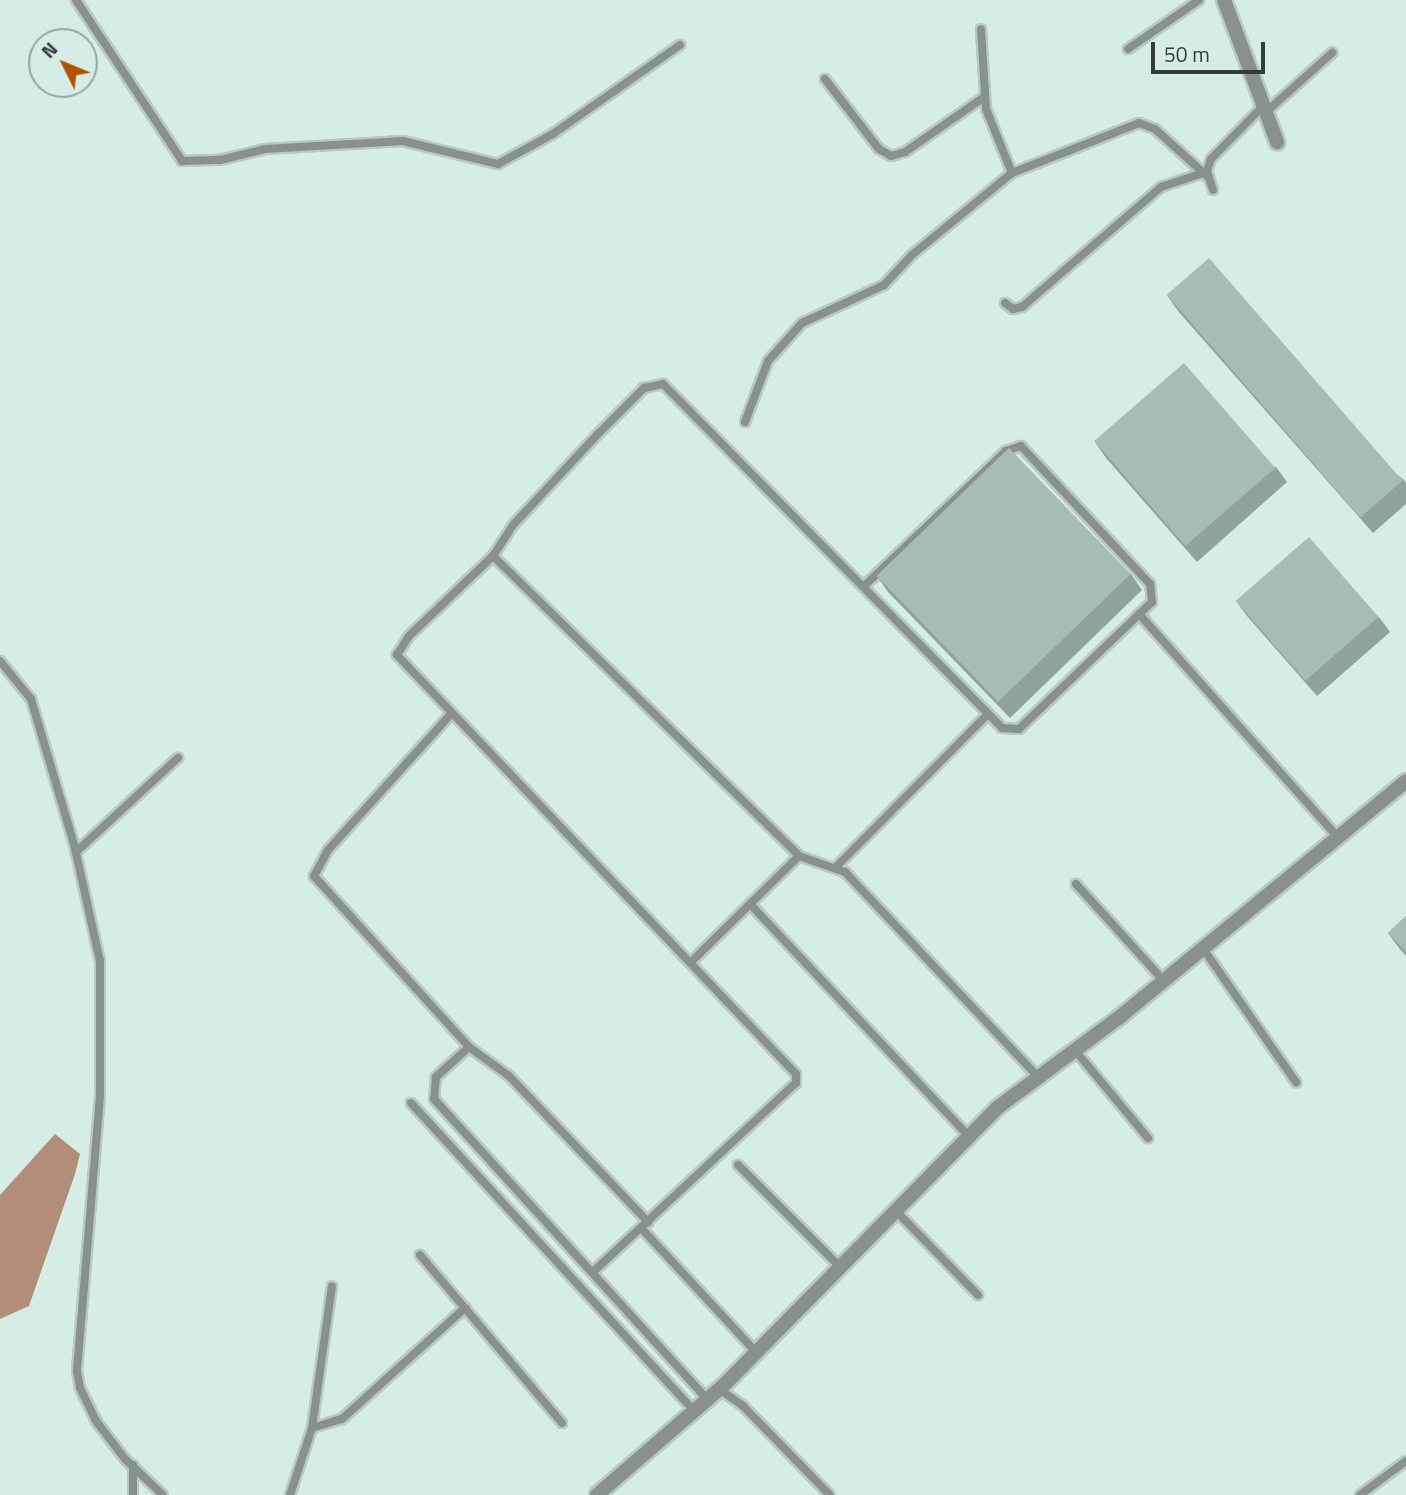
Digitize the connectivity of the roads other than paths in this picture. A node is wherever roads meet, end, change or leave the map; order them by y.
1 (76, 0) edge
2 (1199, 0) edge
3 (1224, 0) edge
4 (981, 29) dead end
5 (680, 45) dead end
6 (1128, 49) dead end
7 (1332, 53) dead end
8 (825, 79) dead end
9 (984, 97) junction
10 (1264, 109) junction
11 (1277, 142) dead end
12 (1012, 173) junction
13 (1206, 176) junction
14 (1213, 190) dead end
15 (1005, 303) dead end
16 (745, 422) dead end
17 (493, 556) junction
18 (863, 586) junction
19 (1139, 614) junction
20 (0, 661) edge
21 (451, 714) junction
22 (988, 714) junction
23 (178, 758) dead end
24 (1406, 781) edge
25 (1337, 836) junction
26 (76, 852) junction
27 (799, 856) junction
28 (835, 868) junction
29 (1076, 884) dead end
30 (750, 904) junction
31 (1202, 947) junction
32 (691, 962) junction
33 (1163, 980) junction
34 (469, 1047) junction
35 (1073, 1049) junction
36 (1038, 1077) junction
37 (1296, 1082) dead end
38 (411, 1103) dead end
39 (969, 1136) junction
40 (1148, 1138) dead end
41 (738, 1165) dead end
42 (894, 1209) junction
43 (645, 1225) junction
44 (420, 1255) dead end
45 (839, 1266) junction
46 (593, 1272) junction
47 (331, 1286) dead end
48 (978, 1295) dead end
49 (465, 1308) junction
50 (756, 1352) junction
51 (719, 1389) junction
52 (707, 1399) junction
53 (694, 1411) junction
54 (562, 1423) dead end
55 (312, 1428) junction
56 (1406, 1461) edge
57 (133, 1465) junction
58 (602, 1494) edge
59 (133, 1495) edge
60 (163, 1495) edge
61 (290, 1495) edge
62 (830, 1495) edge
63 (1360, 1495) edge

1 - 5 lane
2 - 6 lane
3 - 10 street
4 - 9 lane
7 - 10 lane
8 - 9 lane
9 - 12 lane
10 - 11 street
10 - 13 lane
12 - 13 lane
12 - 16 lane
13 - 14 lane
13 - 15 lane
17 - 18 lane
17 - 21 lane
17 - 27 lane
18 - 19 lane
18 - 22 lane
19 - 22 lane
19 - 25 lane
20 - 26 lane
21 - 32 lane
21 - 34 lane
22 - 28 lane
23 - 26 lane
24 - 25 street
25 - 31 street
26 - 57 lane
27 - 28 lane
27 - 30 lane
28 - 36 lane
29 - 33 lane
30 - 32 lane
30 - 39 lane
31 - 33 street
31 - 37 lane
32 - 43 lane
33 - 35 street
34 - 43 lane
34 - 46 lane
35 - 36 street
35 - 40 lane
36 - 39 street
38 - 53 lane
39 - 42 street
41 - 45 lane
42 - 45 street
42 - 48 lane
43 - 46 lane
43 - 50 lane
44 - 49 lane
45 - 50 street
46 - 52 lane
47 - 55 lane
49 - 54 lane
49 - 55 lane
50 - 51 street
51 - 52 street
51 - 62 lane
52 - 53 street
53 - 58 street
55 - 61 lane
56 - 63 lane
57 - 59 lane
57 - 60 lane

